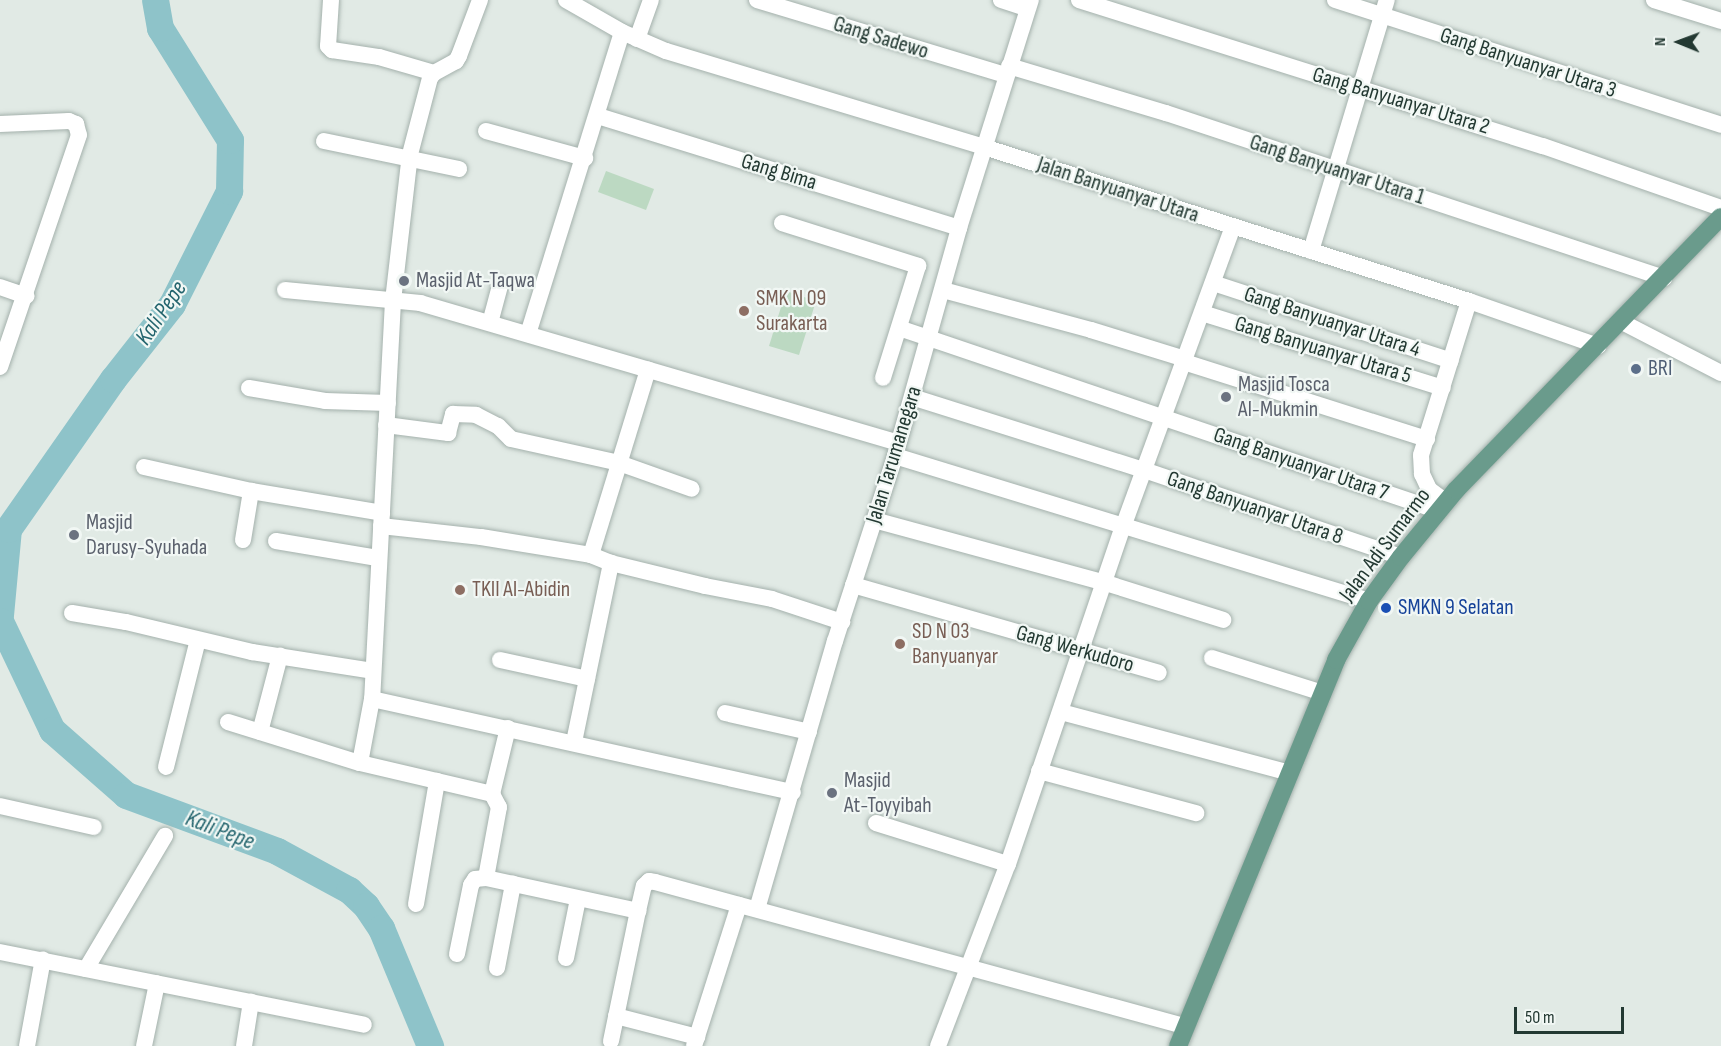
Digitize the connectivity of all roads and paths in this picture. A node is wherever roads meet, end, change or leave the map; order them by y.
1 (331, 0) edge
2 (480, 0) edge
3 (651, 0) edge
4 (757, 0) edge
5 (1001, 0) edge
6 (1079, 0) edge
7 (1335, 0) edge
8 (1654, 0) edge
9 (569, 1) edge
10 (1030, 4) edge
11 (1385, 8) edge
12 (1721, 21) edge
13 (630, 36) junction
14 (1007, 71) junction
15 (434, 73) junction
16 (1361, 89) junction
17 (598, 116) junction
18 (0, 124) edge
19 (1721, 125) edge
20 (486, 131) dead end
21 (324, 141) dead end
22 (984, 147) junction
23 (410, 158) junction
24 (585, 158) junction
25 (1335, 168) junction
26 (459, 169) dead end
27 (1721, 208) edge
28 (1721, 217) edge
29 (782, 223) dead end
30 (1233, 226) junction
31 (959, 228) junction
32 (1311, 251) junction
33 (1664, 278) junction
34 (1213, 283) junction
35 (500, 285) dead end
36 (0, 287) edge
37 (285, 290) dead end
38 (942, 290) junction
39 (26, 296) junction
40 (393, 301) junction
41 (1469, 301) junction
42 (1202, 313) junction
43 (1622, 322) junction
44 (490, 323) junction
45 (898, 328) junction
46 (528, 334) junction
47 (928, 338) junction
48 (1598, 346) junction
49 (1184, 361) junction
50 (1451, 361) junction
51 (0, 367) edge
52 (648, 369) junction
53 (1721, 373) edge
54 (883, 378) dead end
55 (249, 388) dead end
56 (1443, 388) junction
57 (912, 397) junction
58 (388, 403) junction
59 (1163, 418) junction
60 (386, 425) junction
61 (1427, 440) junction
62 (896, 450) junction
63 (619, 463) junction
64 (144, 467) dead end
65 (1144, 470) junction
66 (692, 489) dead end
67 (251, 491) junction
68 (1442, 506) junction
69 (382, 520) junction
70 (874, 520) junction
71 (1123, 527) junction
72 (243, 540) dead end
73 (276, 541) dead end
74 (591, 555) junction
75 (1401, 557) junction
76 (378, 558) junction
77 (611, 563) junction
78 (1106, 583) junction
79 (853, 585) junction
80 (1369, 601) junction
81 (72, 613) dead end
82 (1223, 620) dead end
83 (842, 622) junction
84 (198, 640) junction
85 (1083, 650) junction
86 (280, 656) junction
87 (1212, 658) dead end
88 (500, 660) dead end
89 (373, 671) junction
90 (1159, 674) dead end
91 (587, 679) junction
92 (1323, 693) junction
93 (372, 699) junction
94 (1060, 712) junction
95 (724, 713) dead end
96 (228, 722) dead end
97 (508, 728) junction
98 (260, 732) junction
99 (809, 732) junction
100 (574, 742) junction
101 (360, 763) junction
102 (166, 767) dead end
103 (1039, 771) junction
104 (1290, 773) junction
105 (437, 781) junction
106 (793, 792) junction
107 (492, 794) junction
108 (0, 806) edge
109 (1196, 813) dead end
110 (876, 823) dead end
111 (94, 827) dead end
112 (165, 836) dead end
113 (1008, 864) junction
114 (486, 878) junction
115 (513, 884) junction
116 (578, 899) junction
117 (416, 904) dead end
118 (739, 904) junction
119 (757, 909) junction
120 (638, 911) junction
121 (0, 951) edge
122 (457, 954) dead end
123 (566, 958) dead end
124 (43, 959) junction
125 (970, 967) junction
126 (496, 968) dead end
127 (86, 969) junction
128 (157, 983) junction
129 (251, 1002) junction
130 (616, 1016) junction
131 (364, 1024) dead end
132 (1184, 1026) junction
133 (611, 1041) dead end
134 (696, 1041) edge
135 (27, 1046) edge
136 (144, 1046) edge
137 (244, 1046) edge
138 (938, 1046) edge
139 (1178, 1046) edge

1 - 15 street
2 - 15 street
3 - 13 street
4 - 14 street, Gang Sadewo
5 - 10 street
6 - 16 street, Gang Banyuanyar Utara 2
7 - 11 street, Gang Banyuanyar Utara 3
8 - 12 street
9 - 13 street, Jalan Banyuanyar Utara
10 - 14 street, Jalan Tarumanegara
11 - 16 street
11 - 19 street, Gang Banyuanyar Utara 3
13 - 17 street
13 - 22 street, Jalan Banyuanyar Utara
14 - 22 street, Jalan Tarumanegara
14 - 25 street, Gang Banyuanyar Utara 1
15 - 23 street
16 - 25 street
16 - 27 street, Gang Banyuanyar Utara 2
17 - 24 street
17 - 31 street, Gang Bima
18 - 39 street
20 - 24 street
21 - 23 street
22 - 30 street, Jalan Banyuanyar Utara
22 - 31 street, Jalan Tarumanegara
23 - 26 street
23 - 40 street
24 - 46 street
25 - 32 street
25 - 33 street, Gang Banyuanyar Utara 1
28 - 33 main road, Jalan Adi Sumarmo
29 - 45 street
30 - 32 street, Jalan Banyuanyar Utara
30 - 34 street
31 - 38 street, Jalan Tarumanegara
32 - 41 street, Jalan Banyuanyar Utara
33 - 43 main road, Jalan Adi Sumarmo
34 - 42 street
34 - 50 street, Gang Banyuanyar Utara 4
35 - 44 street
36 - 39 street
37 - 40 street
38 - 47 street, Jalan Tarumanegara
38 - 49 street
39 - 51 street
40 - 44 street
40 - 58 street
41 - 48 street, Jalan Banyuanyar Utara
41 - 50 street
42 - 49 street
42 - 56 street, Gang Banyuanyar Utara 5
43 - 48 main road, Jalan Adi Sumarmo
43 - 53 street
44 - 46 street
45 - 47 street, Gang Banyuanyar Utara 7
45 - 54 street
46 - 52 street
47 - 57 street, Jalan Tarumanegara
47 - 59 street, Gang Banyuanyar Utara 7
48 - 68 main road, Jalan Adi Sumarmo
49 - 59 street
49 - 61 street
50 - 56 street
52 - 62 street
52 - 63 street
55 - 58 street
56 - 61 street
57 - 62 street, Jalan Tarumanegara
57 - 65 street, Gang Banyuanyar Utara 8
58 - 60 street
59 - 65 street
59 - 68 street, Gang Banyuanyar Utara 7
60 - 63 street
60 - 69 street
61 - 68 street
62 - 70 street, Jalan Tarumanegara
62 - 71 street
63 - 66 street
63 - 74 street
64 - 67 street
65 - 71 street
65 - 75 street, Gang Banyuanyar Utara 8
67 - 69 street
67 - 72 street
68 - 75 main road, Jalan Adi Sumarmo
69 - 74 street
69 - 76 street
70 - 78 street
70 - 79 street, Jalan Tarumanegara
71 - 78 street
71 - 80 street
73 - 76 street
74 - 77 street
75 - 80 main road, Jalan Adi Sumarmo
76 - 89 street
77 - 83 street
77 - 91 street
78 - 82 street
78 - 85 street
79 - 83 street, Jalan Tarumanegara
79 - 85 street, Gang Werkudoro
80 - 92 main road, Jalan Adi Sumarmo
81 - 84 street
83 - 99 street, Jalan Tarumanegara
84 - 86 street
84 - 102 street
85 - 90 street, Gang Werkudoro
85 - 94 street
86 - 89 street
86 - 98 street
87 - 92 street
88 - 91 street
89 - 93 street
91 - 100 street
92 - 104 main road, Jalan Adi Sumarmo
93 - 97 street
93 - 101 street
94 - 103 street
94 - 104 street
95 - 99 street
96 - 98 street
97 - 100 street
97 - 107 street
98 - 101 street
99 - 106 street, Jalan Tarumanegara
100 - 106 street
101 - 105 street
103 - 109 street
103 - 113 street
104 - 132 main road, Jalan Adi Sumarmo
105 - 107 street
105 - 117 street
106 - 119 street, Jalan Tarumanegara
107 - 114 street
108 - 111 street
110 - 113 street
112 - 127 street
113 - 125 street
114 - 115 street
114 - 122 street
115 - 116 street
115 - 126 street
116 - 120 street
116 - 123 street
118 - 119 street
118 - 120 street
118 - 134 street
119 - 125 street
120 - 130 street
121 - 124 street
124 - 127 street
124 - 135 street
125 - 132 street
125 - 138 street
127 - 128 street
128 - 129 street
128 - 136 street
129 - 131 street
129 - 137 street
130 - 133 street
130 - 134 street
132 - 139 main road, Jalan Adi Sumarmo

